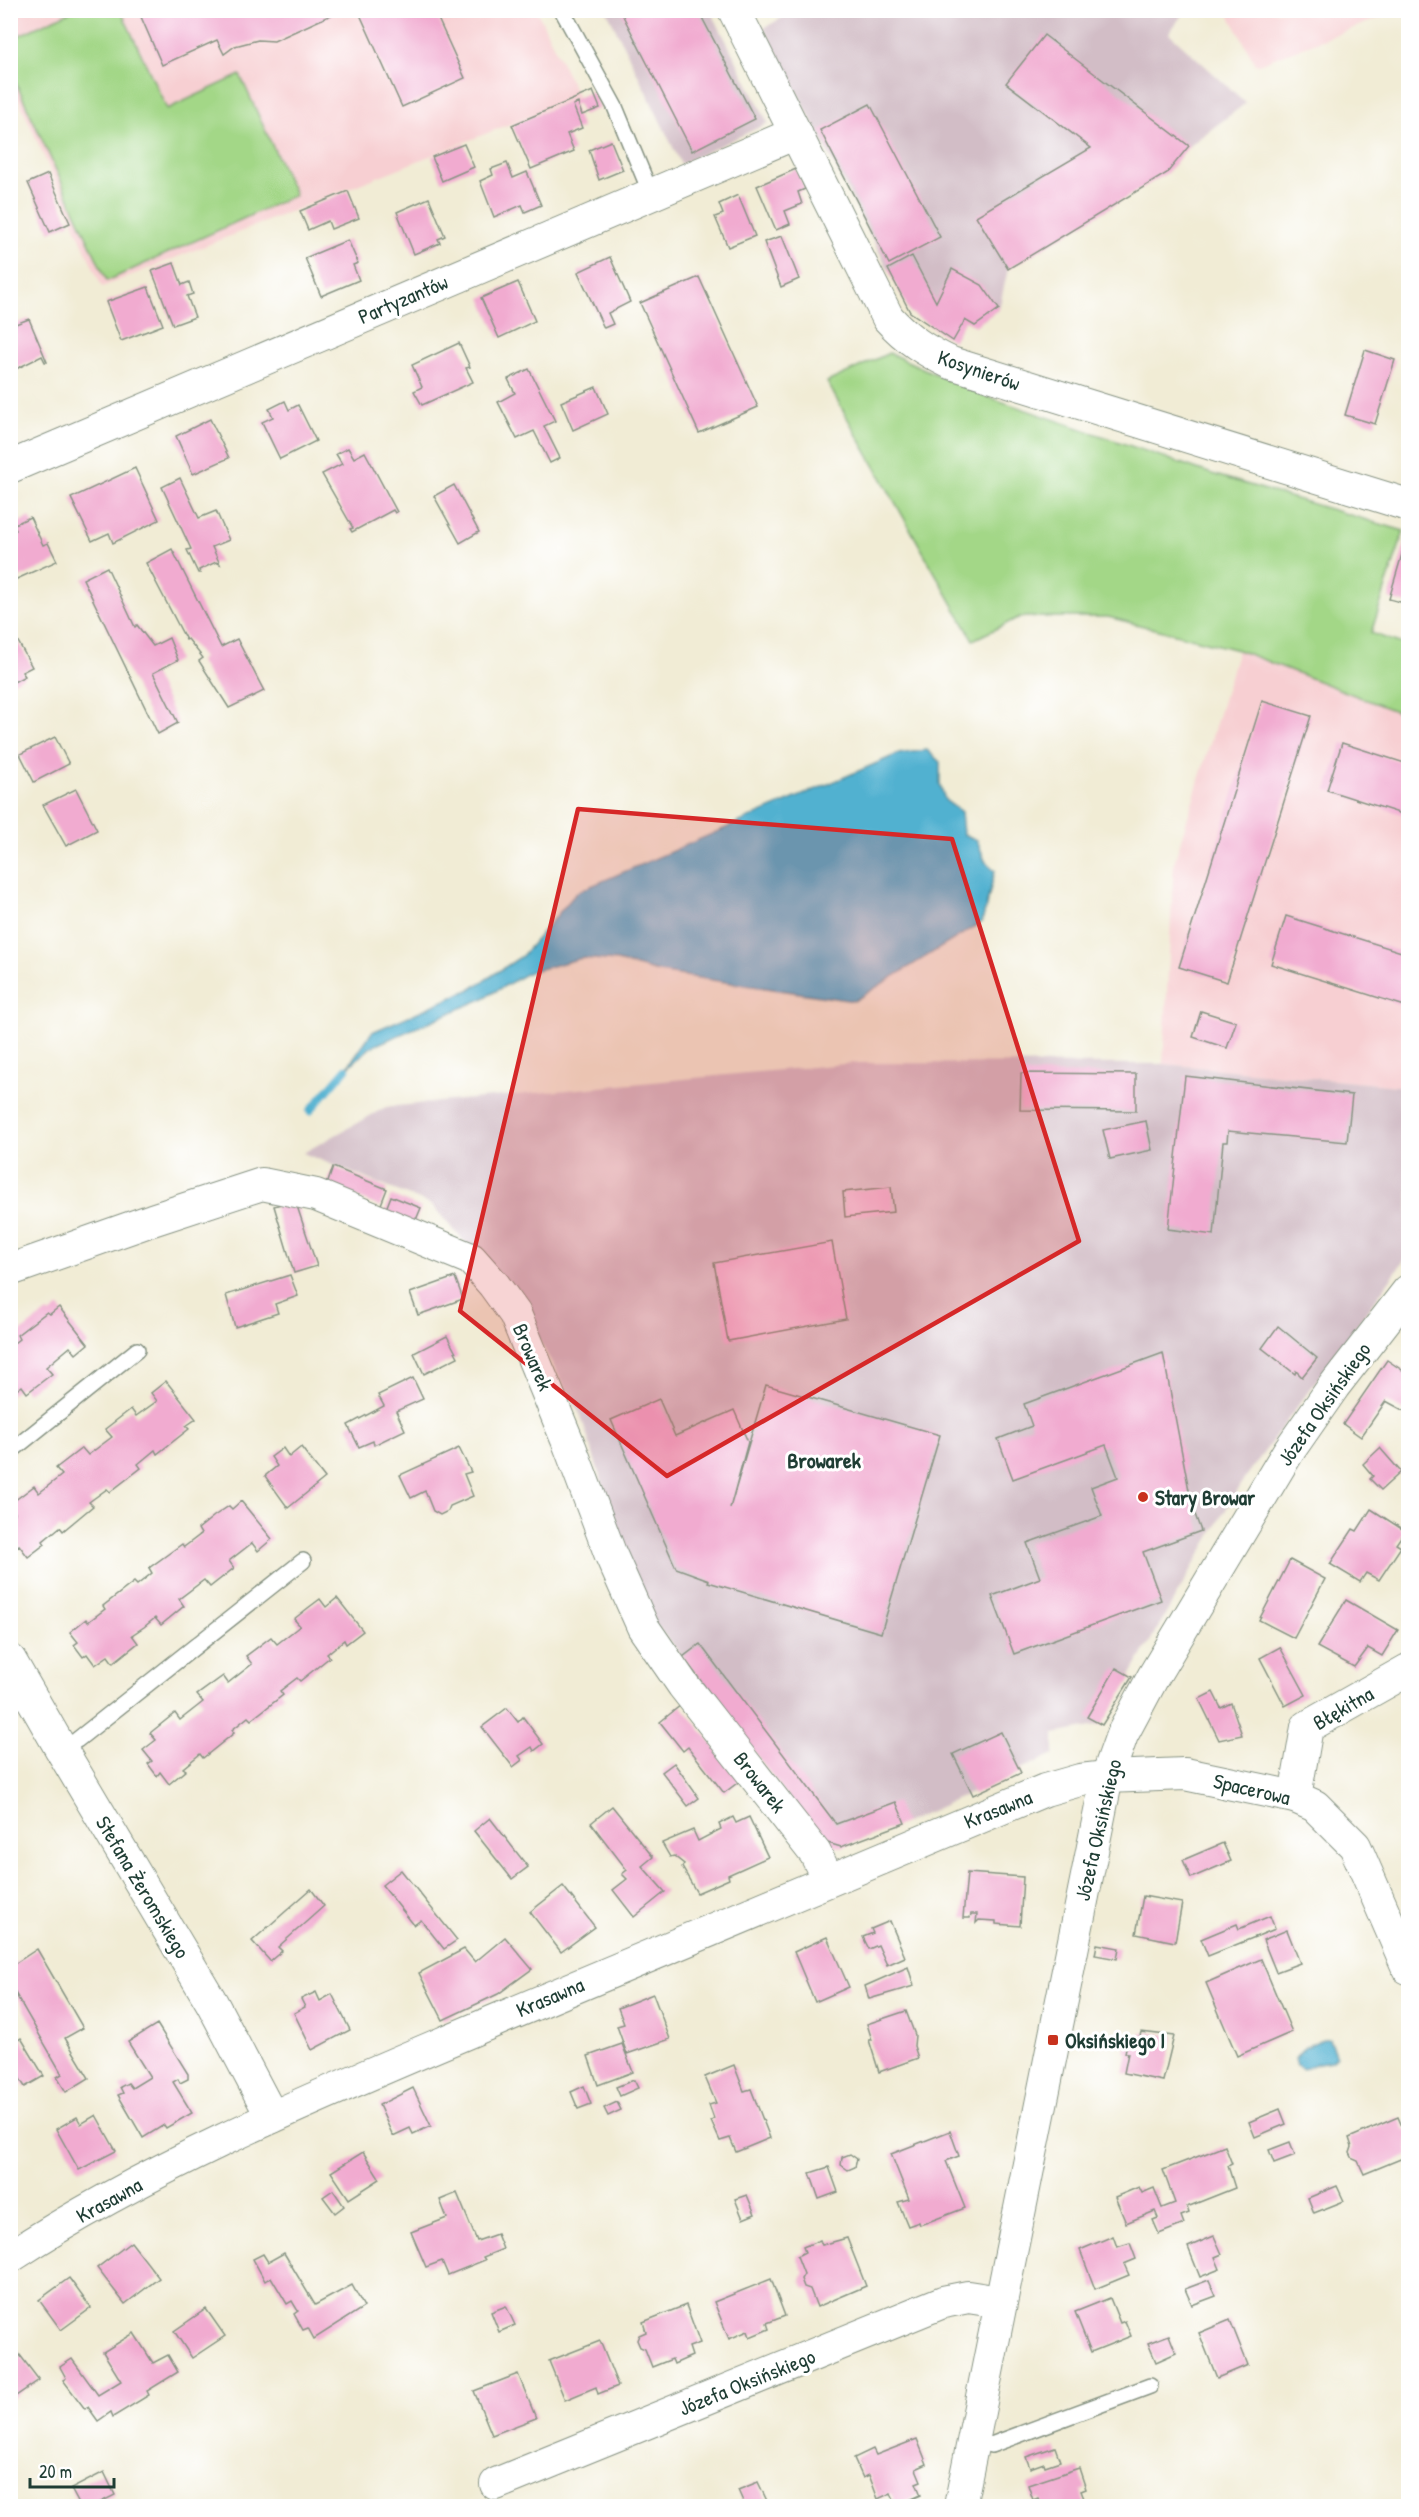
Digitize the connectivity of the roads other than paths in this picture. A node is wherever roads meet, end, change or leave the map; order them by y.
1 (562, 10) edge
2 (734, 10) edge
3 (796, 133) junction
4 (651, 194) junction
5 (10, 467) edge
6 (1408, 505) edge
7 (10, 1270) edge
8 (1408, 1292) edge
9 (137, 1350) dead end
10 (10, 1452) edge
11 (303, 1561) dead end
12 (10, 1660) edge
13 (1408, 1670) edge
14 (61, 1749) junction
15 (1107, 1777) junction
16 (1295, 1797) junction
17 (828, 1879) junction
18 (1408, 1968) edge
19 (272, 2117) junction
20 (10, 2257) edge
21 (1000, 2302) junction
22 (1150, 2386) dead end
23 (973, 2441) junction
24 (496, 2484) dead end
25 (960, 2506) edge

1 - 4 lane
2 - 3 street, Kosynierów
3 - 4 street, Partyzantów
3 - 6 street, Kosynierów
4 - 5 street, Partyzantów
7 - 17 street, Browarek
8 - 15 street, Józefa Oksińskiego
9 - 10 lane
11 - 14 lane
12 - 14 street, Stefana Żeromskiego
13 - 16 street, Błękitna
14 - 19 street, Stefana Żeromskiego
15 - 16 street, Spacerowa
15 - 17 street, Krasawna
15 - 21 street, Józefa Oksińskiego
16 - 18 street, Spacerowa
17 - 19 street, Krasawna
19 - 20 street, Krasawna
21 - 23 street, Józefa Oksińskiego
21 - 24 street, Józefa Oksińskiego
22 - 23 lane
23 - 25 street, Józefa Oksińskiego

